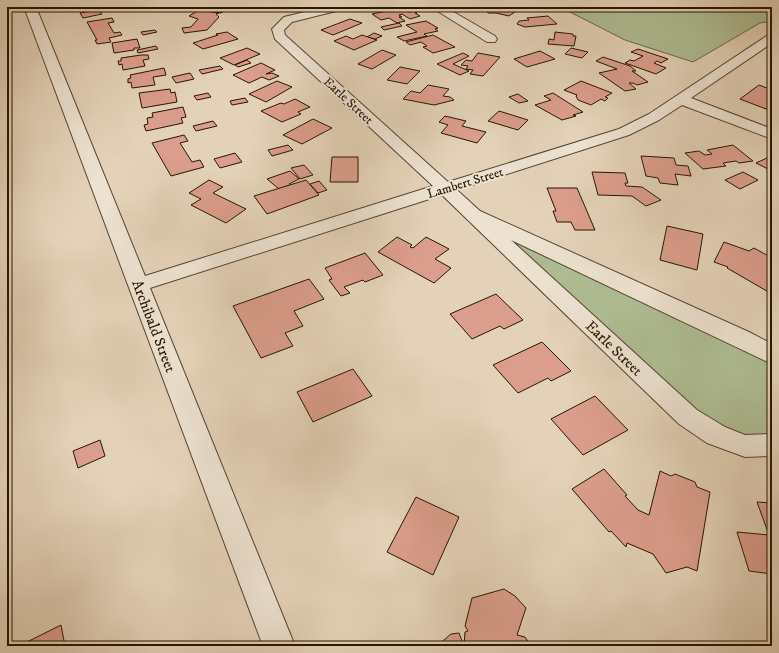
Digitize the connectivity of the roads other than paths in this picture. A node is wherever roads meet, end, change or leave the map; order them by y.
1 (30, 7) edge
2 (340, 7) edge
3 (436, 7) edge
4 (772, 38) edge
5 (491, 39) dead end
6 (680, 99) junction
7 (772, 134) edge
8 (445, 188) junction
9 (474, 215) junction
10 (138, 285) junction
11 (772, 355) edge
12 (772, 445) edge
13 (279, 646) edge

1 - 10 street, Archibald Street
2 - 8 street, Earle Street
3 - 5 street
4 - 6 street, Lambert Street
6 - 7 street
6 - 8 street, Lambert Street
8 - 9 street, Earle Street
8 - 10 street, Lambert Street
9 - 11 street, Earle Street
9 - 12 street, Earle Street
10 - 13 street, Archibald Street

